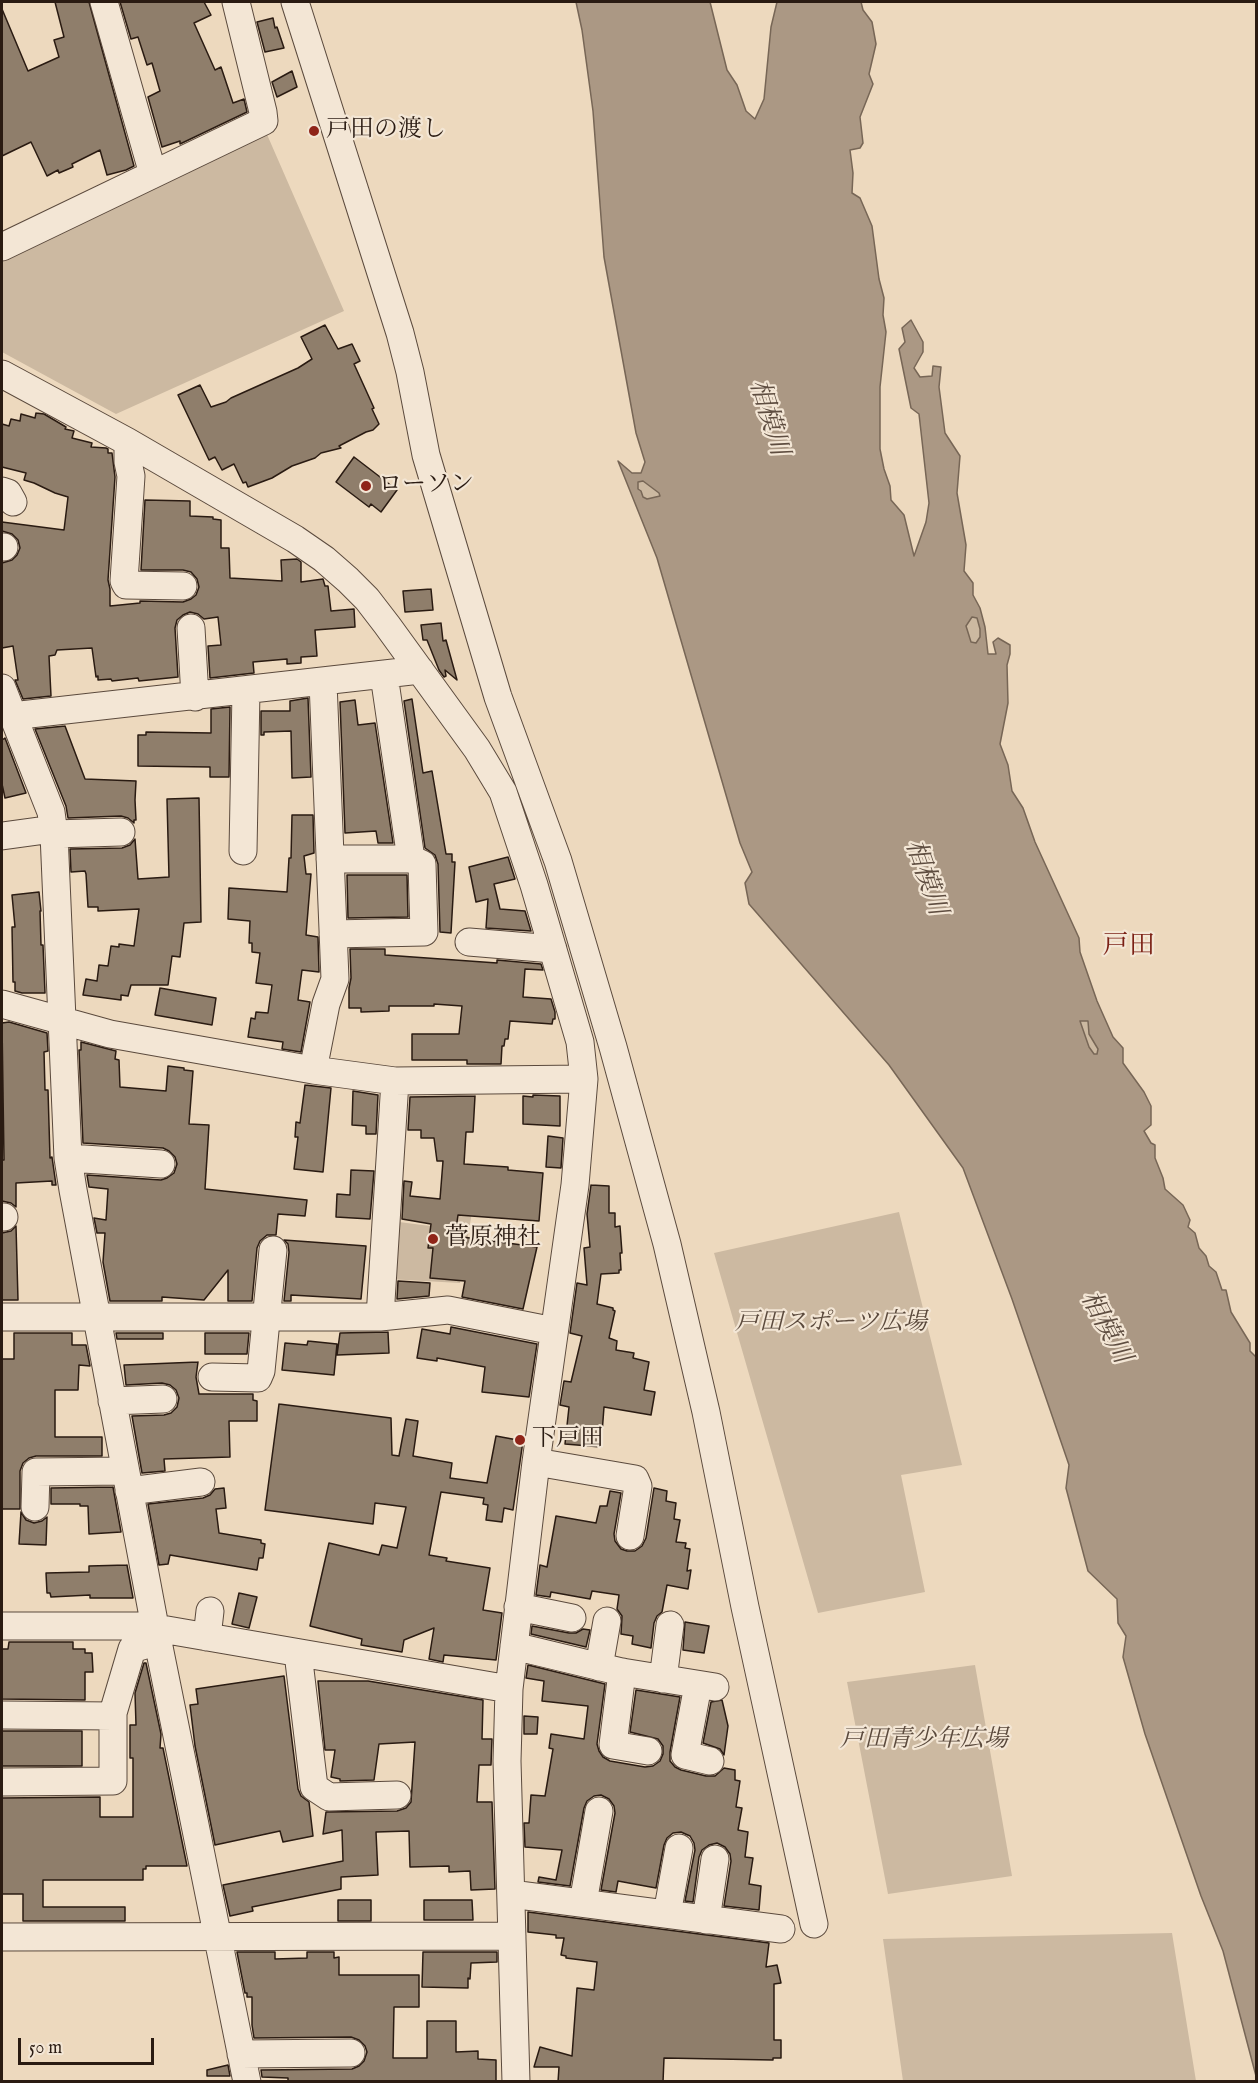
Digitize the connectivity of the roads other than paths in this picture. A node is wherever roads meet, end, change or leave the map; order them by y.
1 (104, 2) edge
2 (236, 2) edge
3 (295, 2) edge
4 (153, 174) junction
5 (2, 247) edge
6 (2, 374) edge
7 (128, 442) junction
8 (183, 586) dead end
9 (191, 628) dead end
10 (420, 670) junction
11 (384, 675) junction
12 (323, 682) junction
13 (2, 688) edge
14 (246, 691) junction
15 (195, 697) junction
16 (498, 697) junction
17 (12, 716) junction
18 (470, 740) junction
19 (110, 826) dead end
20 (53, 832) junction
21 (2, 836) edge
22 (243, 851) dead end
23 (330, 859) junction
24 (411, 859) junction
25 (333, 934) junction
26 (461, 942) junction
27 (553, 949) junction
28 (2, 1004) edge
29 (62, 1019) junction
30 (313, 1070) junction
31 (584, 1079) junction
32 (395, 1081) junction
33 (68, 1158) junction
34 (161, 1164) dead end
35 (273, 1250) dead end
36 (2, 1317) edge
37 (96, 1317) junction
38 (267, 1317) junction
39 (380, 1317) junction
40 (554, 1331) junction
41 (212, 1377) dead end
42 (163, 1399) dead end
43 (112, 1401) junction
44 (536, 1462) junction
45 (127, 1481) junction
46 (201, 1482) dead end
47 (35, 1507) dead end
48 (630, 1536) dead end
49 (518, 1607) junction
50 (572, 1618) dead end
51 (607, 1621) dead end
52 (670, 1625) dead end
53 (2, 1626) edge
54 (156, 1634) junction
55 (514, 1646) junction
56 (298, 1653) junction
57 (610, 1670) junction
58 (663, 1679) junction
59 (509, 1689) junction
60 (2, 1715) edge
61 (113, 1716) junction
62 (637, 1753) dead end
63 (710, 1761) dead end
64 (2, 1782) edge
65 (397, 1795) dead end
66 (602, 1824) dead end
67 (679, 1848) dead end
68 (715, 1859) dead end
69 (511, 1894) junction
70 (583, 1903) junction
71 (667, 1914) junction
72 (706, 1920) junction
73 (814, 1924) dead end
74 (781, 1929) dead end
75 (512, 1936) junction
76 (2, 1937) edge
77 (217, 1937) junction
78 (241, 2054) junction
79 (351, 2054) dead end
80 (246, 2082) edge
81 (516, 2082) edge

1 - 4 street
2 - 4 street
3 - 16 street
4 - 5 street
6 - 7 street
7 - 8 street
7 - 10 street
9 - 15 street
10 - 11 street
10 - 18 street
11 - 12 street
11 - 24 street
12 - 14 street
12 - 23 street
13 - 17 street
14 - 15 street
14 - 22 street
15 - 17 street
16 - 18 street
16 - 73 street
17 - 20 street
18 - 27 street
19 - 20 street
20 - 21 street
20 - 29 street
23 - 24 street
23 - 25 street
24 - 26 street
25 - 26 street
25 - 30 street
26 - 27 street
27 - 31 street
28 - 29 street
29 - 30 street
29 - 33 street
30 - 32 street
31 - 32 street
31 - 40 street
32 - 39 street
33 - 34 street
33 - 37 street
35 - 38 street
36 - 37 street
37 - 38 street
37 - 43 street
38 - 39 street
38 - 41 street
39 - 40 street
40 - 44 street
42 - 43 street
43 - 45 street
44 - 48 street
44 - 49 street
45 - 46 street
45 - 47 street
45 - 54 street
49 - 50 street
49 - 55 street
51 - 57 street
52 - 58 street
53 - 54 street
54 - 56 street
54 - 61 street
54 - 77 street
55 - 57 street
55 - 59 street
56 - 59 street
56 - 65 street
57 - 58 street
57 - 62 street
58 - 63 street
59 - 69 street
60 - 61 street
61 - 64 street
66 - 70 street
67 - 71 street
68 - 72 street
69 - 70 street
69 - 75 street
70 - 71 street
71 - 72 street
72 - 74 street
75 - 77 street
75 - 81 street
76 - 77 street
77 - 78 street
78 - 79 street
78 - 80 street

